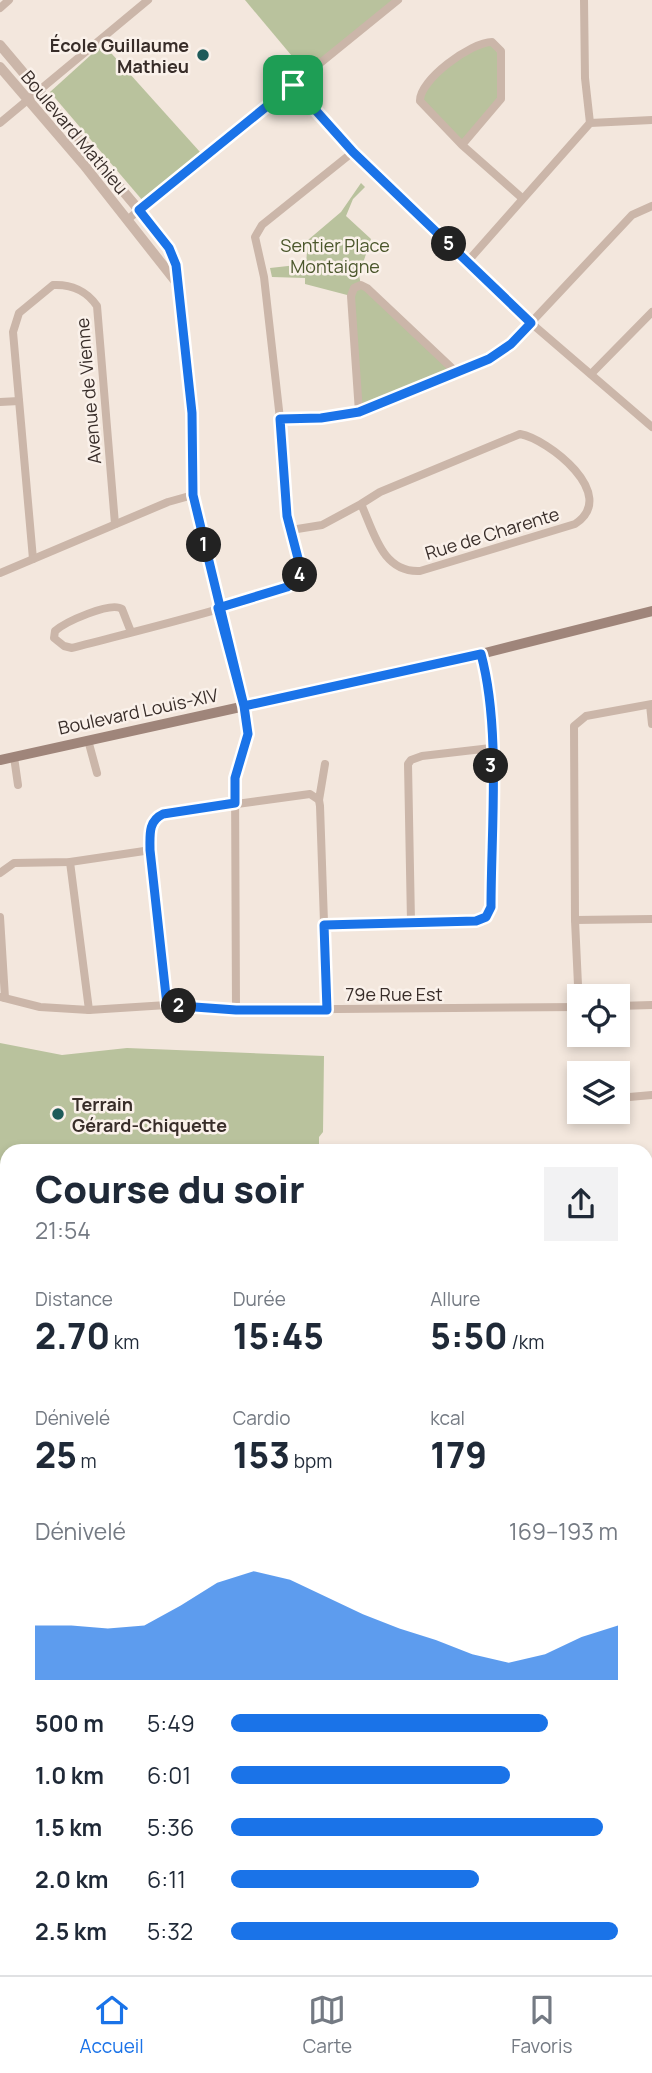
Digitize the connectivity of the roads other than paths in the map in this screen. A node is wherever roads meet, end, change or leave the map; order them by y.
1 (9, 0) edge
2 (148, 0) edge
3 (398, 0) edge
4 (584, 0) edge
5 (0, 8) edge
6 (0, 45) edge
7 (0, 67) edge
8 (293, 85) junction
9 (42, 92) junction
10 (30, 101) junction
11 (652, 120) edge
12 (590, 123) junction
13 (0, 124) edge
14 (462, 145) junction
15 (353, 152) junction
16 (522, 198) junction
17 (652, 206) edge
18 (139, 210) junction
19 (127, 220) junction
20 (468, 261) junction
21 (177, 284) junction
22 (650, 317) edge
23 (531, 323) junction
24 (456, 372) junction
25 (590, 373) junction
26 (19, 401) junction
27 (0, 402) edge
28 (359, 412) junction
29 (280, 419) junction
30 (652, 427) edge
31 (193, 495) junction
32 (361, 504) junction
33 (116, 524) junction
34 (291, 530) junction
35 (33, 559) junction
36 (0, 573) edge
37 (218, 608) junction
38 (652, 611) edge
39 (131, 632) junction
40 (481, 654) junction
41 (651, 705) edge
42 (244, 706) junction
43 (652, 724) edge
44 (88, 740) junction
45 (491, 748) junction
46 (14, 757) junction
47 (0, 760) edge
48 (325, 764) dead end
49 (97, 773) dead end
50 (18, 785) dead end
51 (319, 800) junction
52 (235, 803) junction
53 (150, 850) junction
54 (70, 862) junction
55 (0, 873) edge
56 (0, 917) edge
57 (652, 919) edge
58 (575, 920) junction
59 (411, 922) junction
60 (324, 925) junction
61 (578, 984) edge
62 (2, 998) edge
63 (652, 1004) edge
64 (167, 1005) junction
65 (630, 1005) edge
66 (567, 1007) edge
67 (89, 1010) junction
68 (236, 1010) junction
69 (327, 1010) junction
70 (652, 1095) edge
71 (630, 1097) edge

1 - 5 street
2 - 9 street
3 - 8 street
4 - 12 street
6 - 9 street, Boulevard Mathieu
7 - 10 street, Boulevard Mathieu
8 - 15 street
8 - 18 street
9 - 10 street
9 - 18 street, Boulevard Mathieu
10 - 13 street
10 - 19 street, Boulevard Mathieu
11 - 12 street
12 - 16 street
14 - 14 street
14 - 16 street
15 - 20 street
15 - 29 street
16 - 20 street
17 - 23 street
18 - 19 street
18 - 21 street, Boulevard Mathieu
19 - 21 street, Boulevard Mathieu
20 - 23 street
21 - 31 street, Boulevard Mathieu
22 - 25 street
23 - 24 street
23 - 25 street
24 - 28 street
24 - 28 street
25 - 30 street
26 - 27 street
26 - 33 street, Avenue de Vienne
26 - 35 street, Avenue de Vienne
28 - 29 street
29 - 34 street
31 - 33 street
31 - 37 street, Boulevard Mathieu
32 - 32 street, Rue de Charente
32 - 34 street, Rue de Charente
33 - 35 street
34 - 37 street
35 - 36 street
37 - 39 street
37 - 42 street, Boulevard Mathieu
38 - 40 main road, Boulevard Louis-XIV
39 - 39 street
40 - 42 main road, Boulevard Louis-XIV
40 - 45 street
41 - 43 street
41 - 58 street
42 - 44 main road, Boulevard Louis-XIV
42 - 52 street, Boulevard Mathieu
44 - 46 main road, Boulevard Louis-XIV
44 - 49 street
45 - 59 street
45 - 59 street
46 - 47 main road, Boulevard Louis-XIV
46 - 50 street
48 - 51 street
51 - 52 street
51 - 60 street
52 - 53 street
52 - 68 street, Boulevard Mathieu
53 - 54 street
53 - 64 street
54 - 55 street
54 - 67 street
56 - 62 street
57 - 58 street
58 - 61 street
59 - 60 street
60 - 69 street
62 - 67 street, 79e Rue Est
63 - 65 street
64 - 67 street, 79e Rue Est
64 - 68 street, 79e Rue Est
66 - 69 street, 79e Rue Est
68 - 69 street, 79e Rue Est
70 - 71 street

